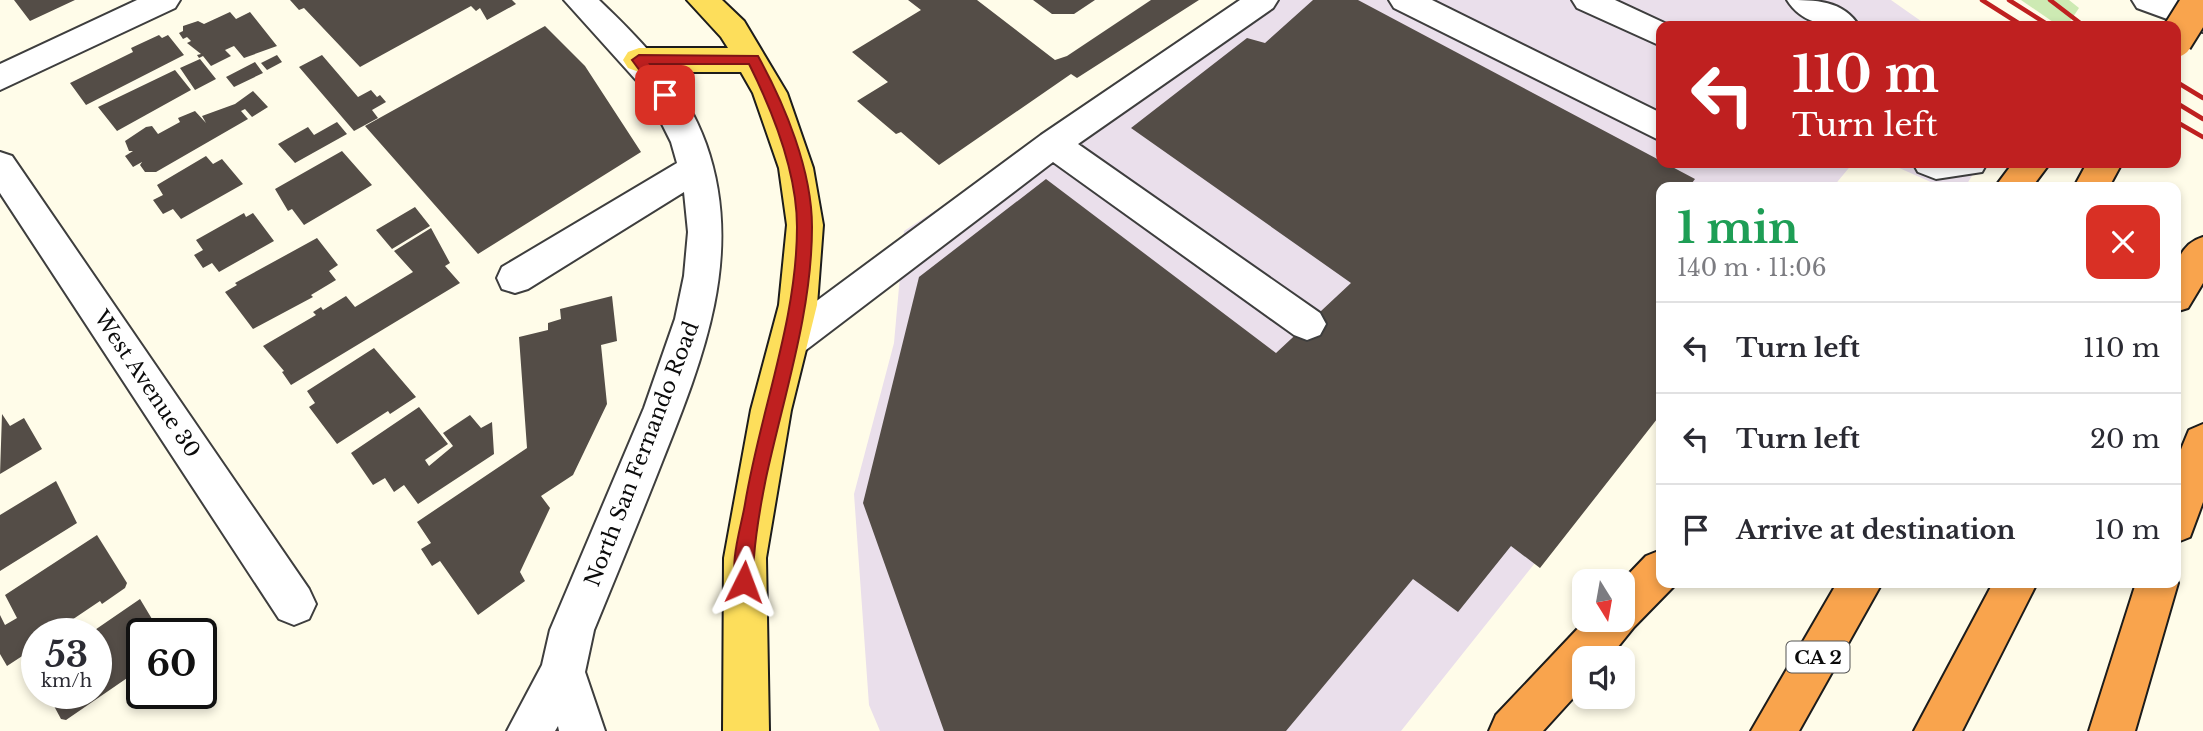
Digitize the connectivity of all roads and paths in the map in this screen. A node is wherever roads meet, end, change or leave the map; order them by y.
1 (163, 0) edge
2 (580, 0) edge
3 (703, 0) edge
4 (1262, 0) edge
5 (1405, 0) edge
6 (1588, 0) edge
7 (1661, 0) edge
8 (1803, 0) edge
9 (2148, 0) edge
10 (2200, 0) edge
11 (1835, 21) edge
12 (2203, 21) edge
13 (1649, 29) edge
14 (2181, 30) edge
15 (639, 60) junction
16 (753, 60) junction
17 (0, 78) edge
18 (1656, 126) edge
19 (1053, 144) junction
20 (0, 164) edge
21 (696, 168) junction
22 (2029, 168) edge
23 (2016, 182) edge
24 (2203, 251) edge
25 (515, 278) dead end
26 (2181, 287) edge
27 (1307, 324) dead end
28 (789, 342) junction
29 (2198, 455) edge
30 (2181, 506) edge
31 (1656, 575) edge
32 (1858, 588) edge
33 (2012, 588) edge
34 (2155, 588) edge
35 (1635, 597) edge
36 (294, 604) dead end
37 (1604, 632) edge
38 (563, 672) junction
39 (530, 731) edge
40 (582, 731) edge
41 (746, 731) edge
42 (1512, 731) edge
43 (1774, 731) edge
44 (1937, 731) edge
45 (2112, 731) edge

1 - 17 street
2 - 15 street, North San Fernando Road
3 - 16 main road
4 - 19 street
5 - 18 street
6 - 13 street
7 - 13 street
8 - 11 street
9 - 12 street
10 - 14 highway, bridge
15 - 16 main road
15 - 21 street, North San Fernando Road
16 - 28 main road
19 - 27 street
19 - 28 street
20 - 36 street, West Avenue 30
21 - 25 street
21 - 38 street, North San Fernando Road
22 - 23 highway
24 - 26 highway
28 - 41 main road
29 - 30 highway
31 - 35 highway
32 - 43 highway, CA 2
33 - 44 highway
34 - 45 highway
37 - 42 highway
38 - 39 street
38 - 40 street, North San Fernando Road

